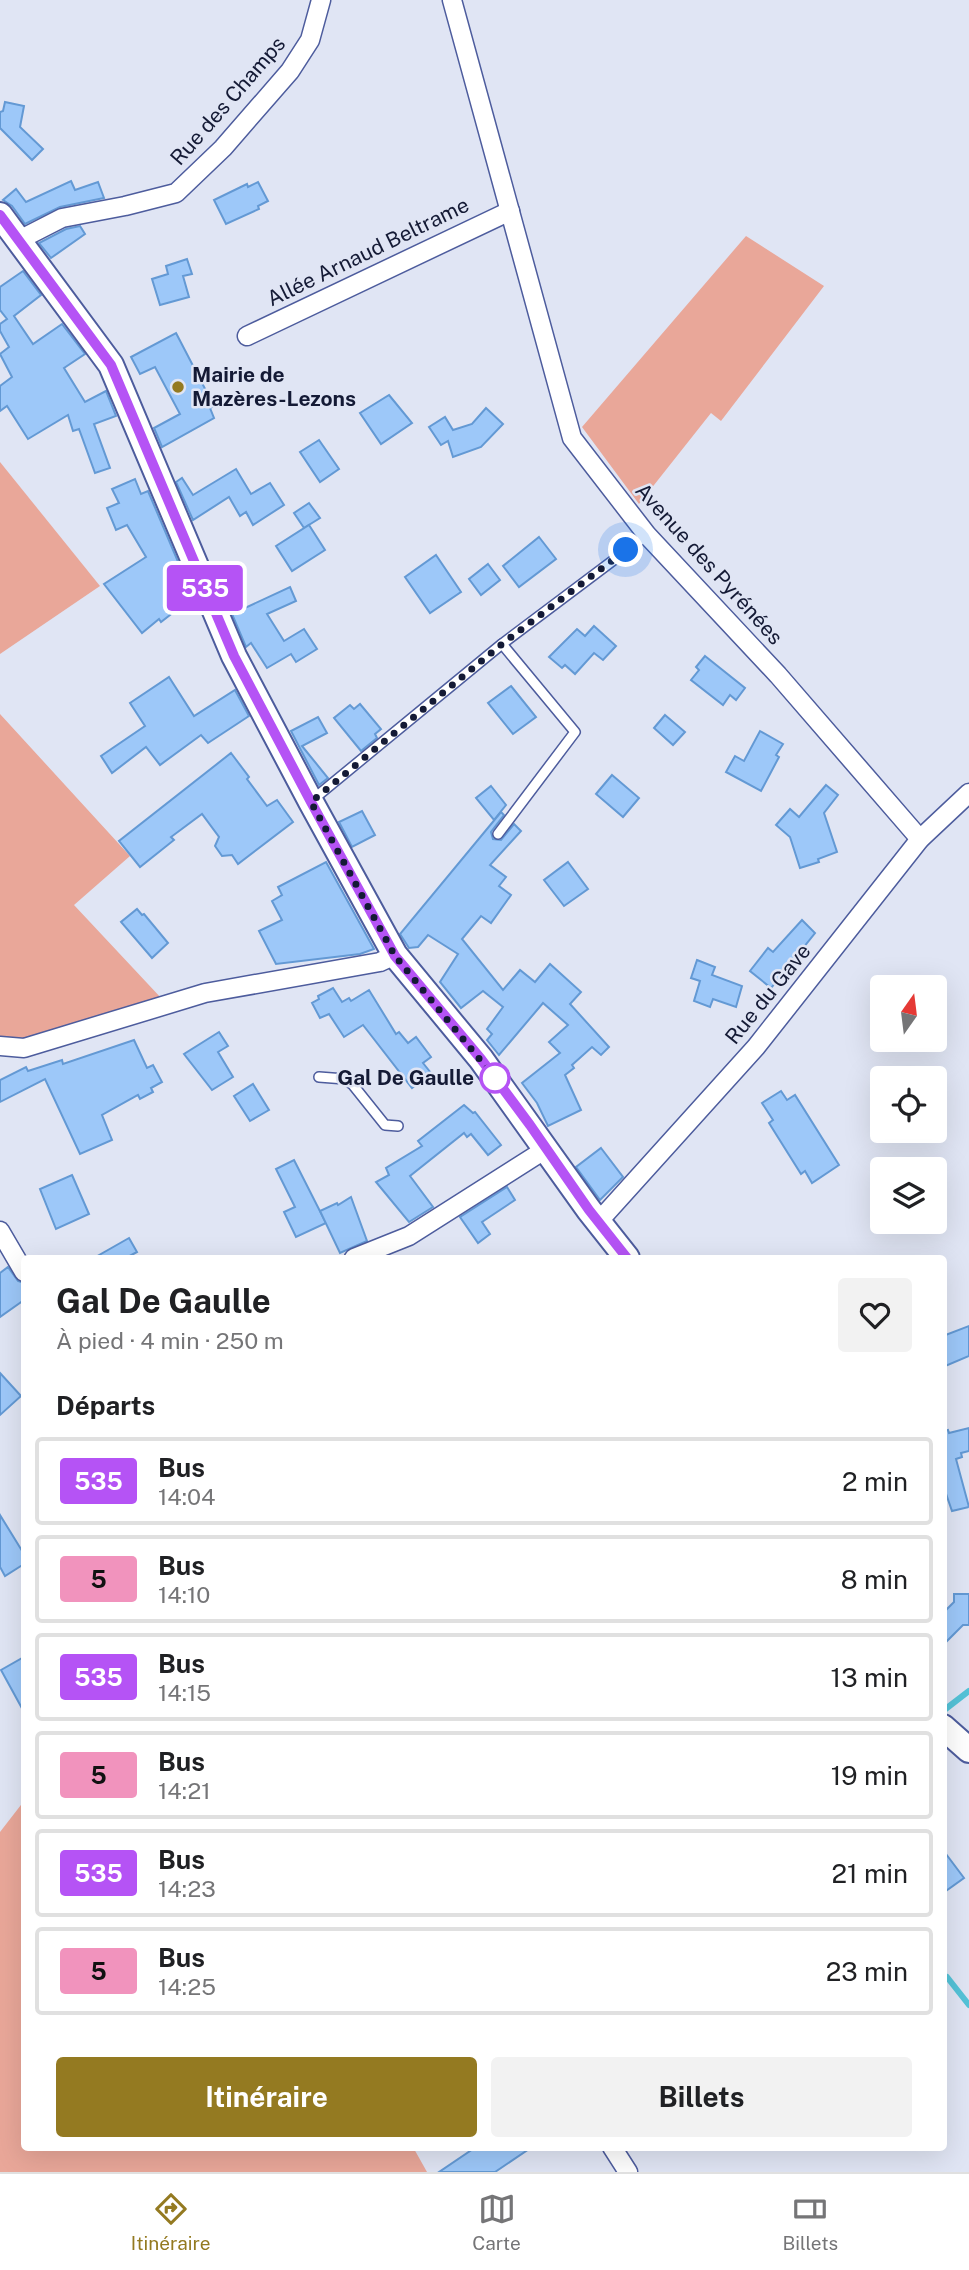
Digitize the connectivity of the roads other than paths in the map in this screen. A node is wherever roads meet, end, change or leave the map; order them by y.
1 (321, 0) edge
2 (452, 0) edge
3 (510, 211) junction
4 (0, 215) edge
5 (19, 240) junction
6 (247, 336) dead end
7 (647, 535) junction
8 (502, 644) junction
9 (969, 793) edge
10 (311, 802) junction
11 (498, 834) dead end
12 (920, 839) junction
13 (395, 956) junction
14 (0, 1046) edge
15 (319, 1077) dead end
16 (398, 1126) dead end
17 (546, 1149) junction
18 (599, 1221) junction
19 (0, 1231) edge
20 (362, 1255) edge
21 (625, 1255) edge
22 (21, 1267) edge
23 (615, 2151) edge
24 (628, 2172) edge

1 - 5 street, Rue des Champs
2 - 3 street, Avenue des Pyrénées
3 - 6 street, Allée Arnaud Beltrame
3 - 7 street, Avenue des Pyrénées
4 - 5 main road
5 - 10 main road
7 - 8 lane
7 - 12 street, Avenue des Pyrénées
8 - 10 lane
8 - 11 lane
9 - 12 street, Rue du Gave
10 - 13 main road
12 - 18 street, Rue du Gave
13 - 14 street
13 - 17 main road
15 - 16 lane
17 - 18 main road
17 - 20 street
18 - 21 main road
19 - 22 street
23 - 24 street

